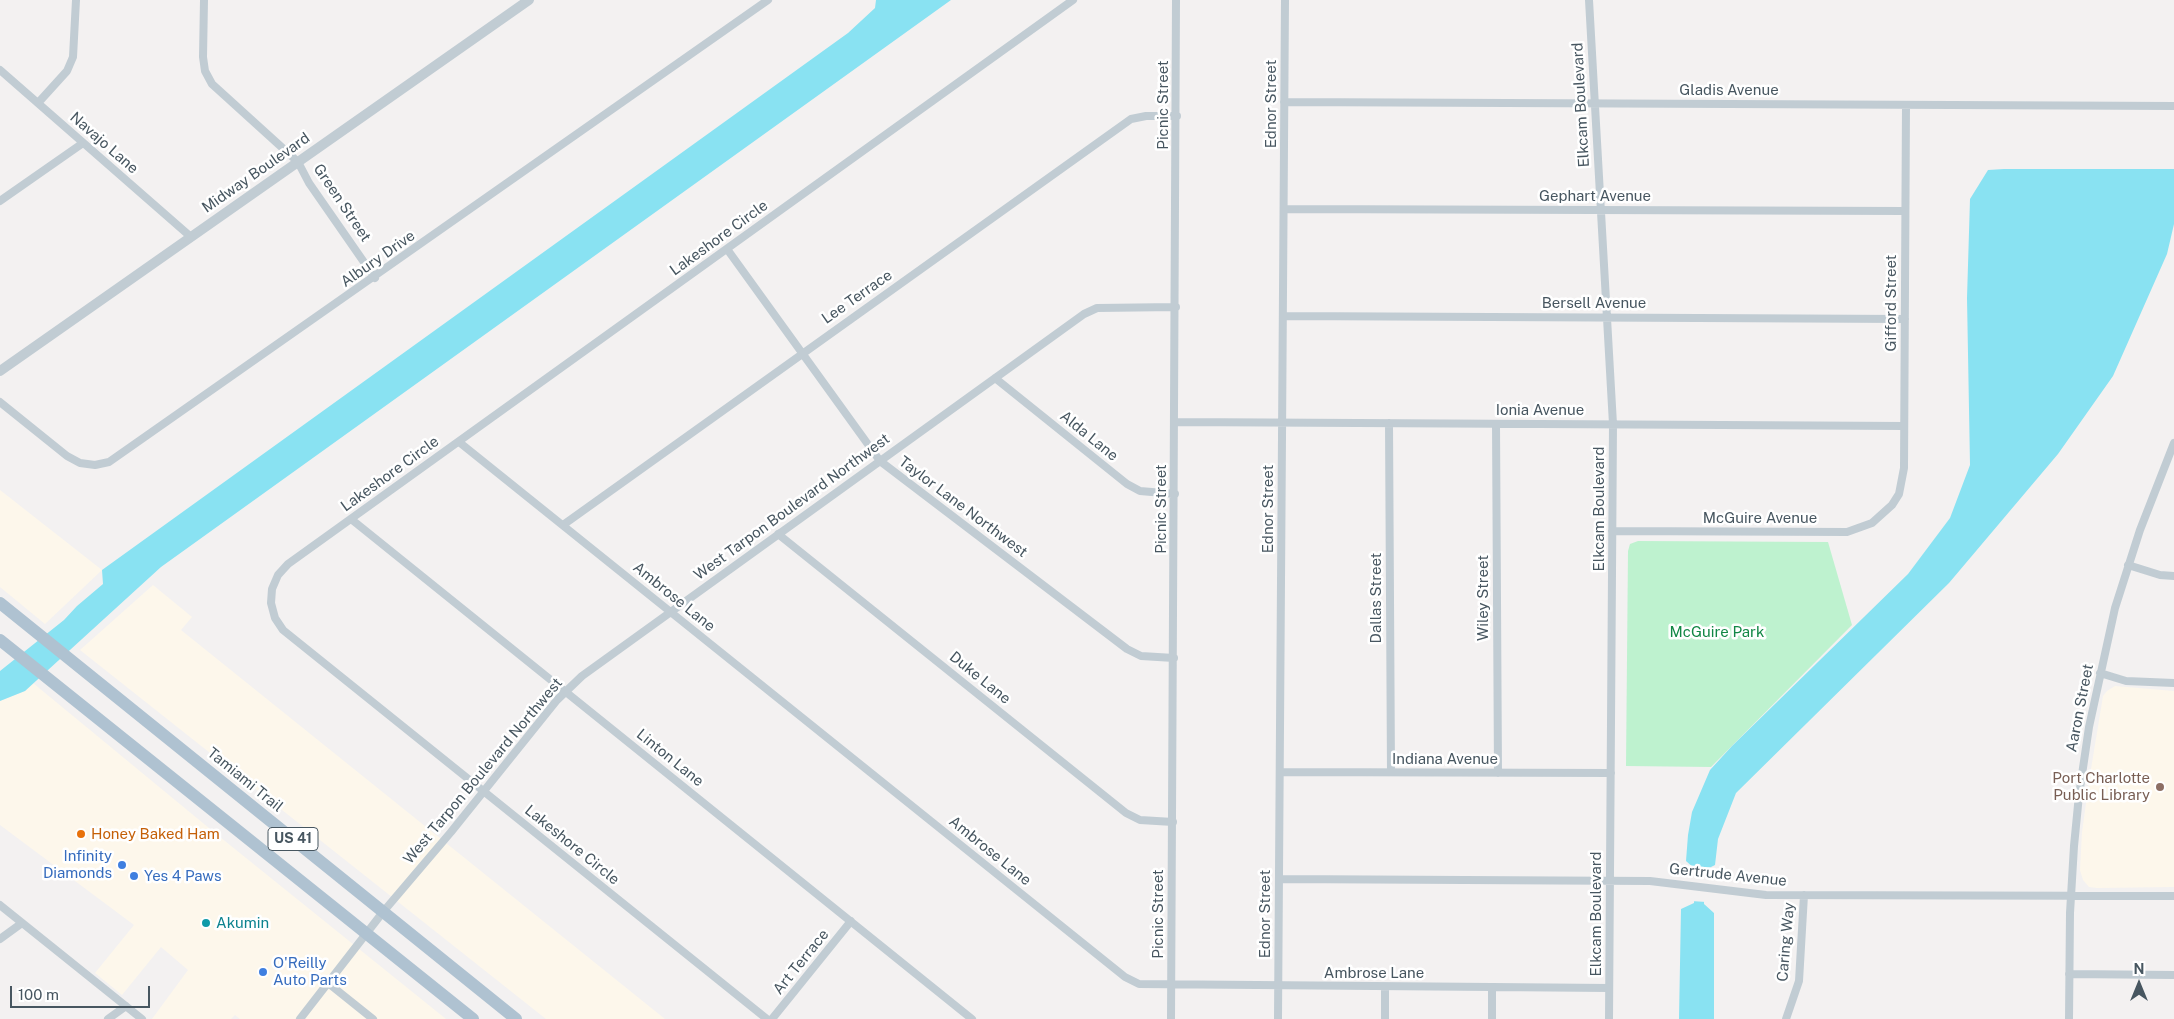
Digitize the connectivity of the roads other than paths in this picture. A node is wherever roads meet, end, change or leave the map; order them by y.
1 (76, 0) edge
2 (204, 0) edge
3 (529, 0) edge
4 (768, 0) edge
5 (1073, 0) edge
6 (1176, 0) edge
7 (1285, 0) edge
8 (1589, 0) edge
9 (0, 70) edge
10 (1284, 102) junction
11 (38, 103) junction
12 (1595, 103) junction
13 (1906, 105) junction
14 (2174, 106) edge
15 (1177, 116) junction
16 (83, 143) junction
17 (298, 162) junction
18 (0, 201) edge
19 (1284, 209) junction
20 (1601, 210) junction
21 (1905, 212) junction
22 (191, 237) junction
23 (727, 249) junction
24 (375, 278) junction
25 (1176, 307) junction
26 (1283, 316) junction
27 (1607, 317) junction
28 (1905, 318) junction
29 (802, 353) junction
30 (0, 371) edge
31 (995, 378) junction
32 (0, 402) edge
33 (1175, 422) junction
34 (1282, 423) junction
35 (1389, 423) junction
36 (1496, 424) junction
37 (1613, 424) junction
38 (1904, 426) junction
39 (459, 442) junction
40 (2174, 443) edge
41 (880, 461) junction
42 (1175, 494) junction
43 (1895, 500) joint
44 (351, 519) junction
45 (563, 525) junction
46 (1612, 531) junction
47 (778, 534) junction
48 (2128, 565) junction
49 (2174, 576) edge
50 (0, 603) edge
51 (670, 611) junction
52 (0, 640) edge
53 (1174, 658) junction
54 (2100, 673) junction
55 (2174, 683) edge
56 (565, 691) junction
57 (1280, 772) junction
58 (1391, 772) junction
59 (1498, 773) junction
60 (1611, 773) junction
61 (484, 791) junction
62 (1172, 822) junction
63 (1279, 879) junction
64 (1610, 881) junction
65 (1804, 896) junction
66 (2071, 896) junction
67 (2174, 896) edge
68 (0, 905) edge
69 (383, 912) junction
70 (851, 922) junction
71 (22, 923) junction
72 (367, 934) junction
73 (0, 939) edge
74 (2069, 974) junction
75 (2174, 975) edge
76 (328, 983) junction
77 (1172, 986) junction
78 (1278, 986) junction
79 (1385, 987) junction
80 (1492, 987) junction
81 (1609, 988) junction
82 (126, 1006) junction
83 (108, 1019) edge
84 (142, 1019) edge
85 (300, 1019) edge
86 (373, 1019) edge
87 (473, 1019) edge
88 (516, 1019) edge
89 (767, 1019) edge
90 (772, 1019) edge
91 (972, 1019) edge
92 (1171, 1019) edge
93 (1278, 1019) edge
94 (1385, 1019) edge
95 (1492, 1019) edge
96 (1609, 1019) edge
97 (1786, 1019) edge
98 (2069, 1019) edge

1 - 11 street
2 - 17 street, Green Street
3 - 17 street, Midway Boulevard
4 - 24 street, Albury Drive
5 - 23 street, Lakeshore Circle
6 - 15 street, Picnic Street
7 - 10 street, Ednor Street
8 - 12 street, Elkcam Boulevard
9 - 11 street, Navajo Lane
10 - 12 street, Gladis Avenue
10 - 19 street, Ednor Street
11 - 16 street, Navajo Lane
12 - 13 street, Gladis Avenue
12 - 20 street, Elkcam Boulevard
13 - 14 street, Gladis Avenue
13 - 21 street, Gifford Street
15 - 25 street, Picnic Street
15 - 29 street, Lee Terrace
16 - 18 street
16 - 22 street, Navajo Lane
17 - 22 street, Midway Boulevard
17 - 24 street, Green Street
19 - 20 street, Gephart Avenue
19 - 26 street, Ednor Street
20 - 21 street, Gephart Avenue
20 - 27 street, Elkcam Boulevard
21 - 28 street, Gifford Street
22 - 30 street, Midway Boulevard
23 - 29 street, Taylor Lane Northwest
23 - 39 street, Lakeshore Circle
24 - 32 street, Albury Drive
25 - 31 street, West Tarpon Boulevard Northwest
25 - 33 street, Picnic Street
26 - 27 street, Bersell Avenue
26 - 34 street, Ednor Street
27 - 28 street, Bersell Avenue
27 - 37 street, Elkcam Boulevard
28 - 38 street, Gifford Street
29 - 41 street, Taylor Lane Northwest
29 - 45 street, Lee Terrace
31 - 41 street, West Tarpon Boulevard Northwest
31 - 42 street, Alda Lane
33 - 34 street, Ionia Avenue
33 - 42 street, Picnic Street
34 - 35 street, Ionia Avenue
34 - 57 street, Ednor Street
35 - 36 street, Ionia Avenue
35 - 58 street, Dallas Street
36 - 37 street, Ionia Avenue
36 - 59 street, Wiley Street
37 - 38 street, Ionia Avenue
37 - 46 street, Elkcam Boulevard
38 - 43 street, Gifford Street
39 - 44 street, Lakeshore Circle
39 - 45 street, Ambrose Lane
40 - 48 street, Aaron Street
41 - 47 street, West Tarpon Boulevard Northwest
41 - 53 street, Taylor Lane Northwest
42 - 53 street, Picnic Street
43 - 46 street, McGuire Avenue
44 - 56 street, Linton Lane
44 - 61 street, Lakeshore Circle
45 - 51 street, Ambrose Lane
46 - 60 street, Elkcam Boulevard
47 - 51 street, West Tarpon Boulevard Northwest
47 - 62 street, Duke Lane
48 - 49 street
48 - 54 street, Aaron Street
50 - 69 main road, Tamiami Trail / US 41
51 - 56 street, West Tarpon Boulevard Northwest
51 - 77 street, Ambrose Lane
52 - 72 main road, US 41
53 - 62 street, Picnic Street
54 - 55 street
54 - 66 street, Aaron Street
56 - 61 street, West Tarpon Boulevard Northwest
56 - 70 street, Linton Lane
57 - 58 street, Indiana Avenue
57 - 63 street, Ednor Street
58 - 59 street, Indiana Avenue
59 - 60 street, Indiana Avenue
60 - 64 street, Elkcam Boulevard
61 - 69 street, West Tarpon Boulevard Northwest
61 - 89 street, Lakeshore Circle
62 - 77 street, Picnic Street
63 - 64 street, Gertrude Avenue
63 - 78 street, Ednor Street
64 - 65 street, Gertrude Avenue
64 - 81 street, Elkcam Boulevard
65 - 66 street, Gertrude Avenue
65 - 97 street, Caring Way
66 - 67 street, Gertrude Avenue
66 - 74 street, Aaron Street
68 - 71 street
69 - 72 street, West Tarpon Boulevard Northwest
69 - 88 main road, Tamiami Trail / US 41
70 - 90 street, Art Terrace
70 - 91 street, Linton Lane
71 - 73 street
71 - 82 street
72 - 76 street, West Tarpon Boulevard Northwest
72 - 87 main road, US 41
74 - 75 street
74 - 98 street, Aaron Street
76 - 85 street, West Tarpon Boulevard Northwest
76 - 86 street
77 - 78 street, Ambrose Lane
77 - 92 street, Picnic Street
78 - 79 street, Ambrose Lane
78 - 93 street, Ednor Street
79 - 80 street, Ambrose Lane
79 - 94 street
80 - 81 street, Ambrose Lane
80 - 95 street
81 - 96 street, Elkcam Boulevard
82 - 83 street
82 - 84 street

